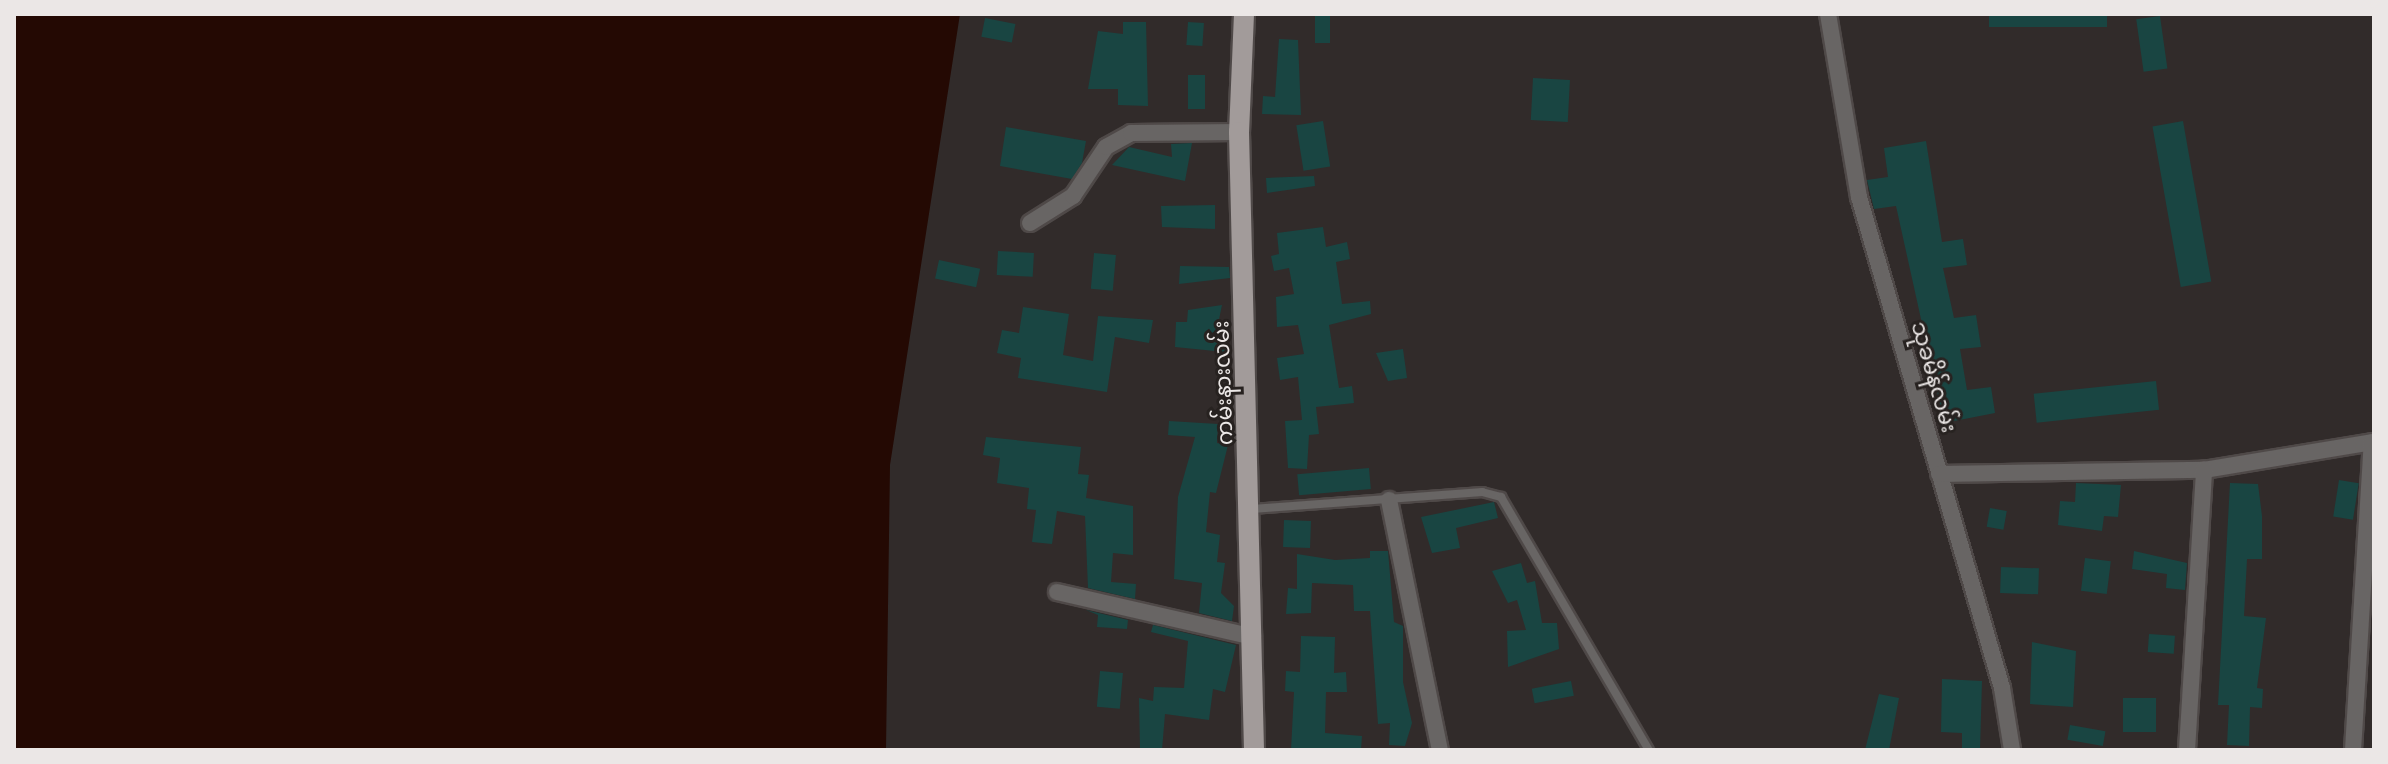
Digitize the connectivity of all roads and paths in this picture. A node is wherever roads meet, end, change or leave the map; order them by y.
1 (1244, 14) edge
2 (1828, 14) edge
3 (1239, 132) junction
4 (1030, 223) dead end
5 (2373, 443) edge
6 (2204, 470) junction
7 (1939, 474) junction
8 (1389, 500) junction
9 (1252, 509) junction
10 (1057, 592) dead end
11 (1253, 637) junction
12 (1254, 750) edge
13 (1440, 750) edge
14 (1649, 750) edge
15 (2012, 750) edge
16 (2187, 750) edge
17 (2353, 750) edge

1 - 3 main road, ကမ်းနားလမ်း
2 - 7 street, သုခမိန်လမ်း
3 - 4 street
3 - 9 main road, ကမ်းနားလမ်း
5 - 6 street
5 - 17 street
6 - 7 street
6 - 16 street
7 - 15 street, သုခမိန်လမ်း
8 - 9 lane
8 - 13 street
8 - 14 lane
9 - 11 main road, ကမ်းနားလမ်း
10 - 11 street
11 - 12 main road, ကမ်းနားလမ်း

